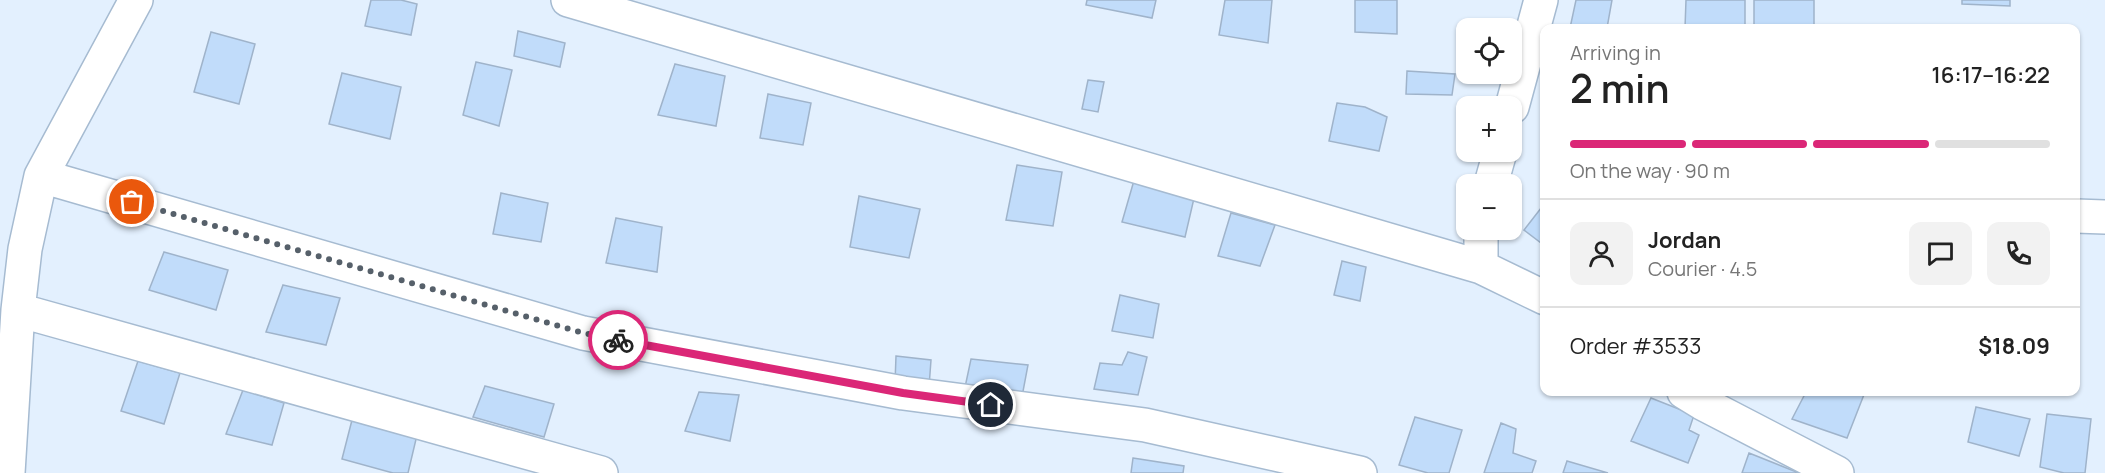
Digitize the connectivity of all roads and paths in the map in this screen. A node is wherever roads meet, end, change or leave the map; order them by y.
1 (136, 0) edge
2 (568, 0) edge
3 (1541, 0) edge
4 (1515, 96) edge
5 (41, 176) junction
6 (2080, 216) edge
7 (2105, 217) edge
8 (1481, 240) edge
9 (1481, 267) junction
10 (1540, 296) edge
11 (18, 310) junction
12 (1691, 396) edge
13 (8, 473) edge
14 (601, 473) edge
15 (1360, 473) edge
16 (1837, 473) edge

1 - 5 street
2 - 9 street
3 - 4 street
5 - 11 street
5 - 15 street
6 - 7 street
8 - 9 street
9 - 10 street
11 - 13 street
11 - 14 street
12 - 16 street

